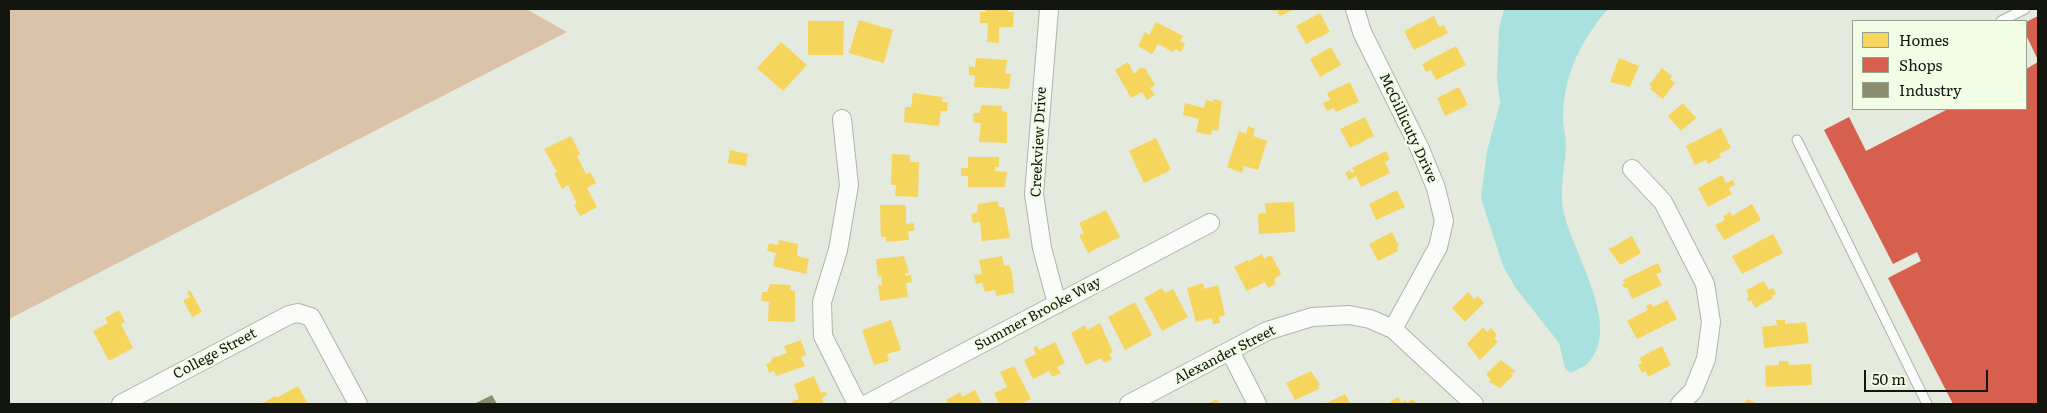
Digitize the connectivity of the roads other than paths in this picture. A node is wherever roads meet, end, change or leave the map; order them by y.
1 (1049, 9) edge
2 (1355, 9) edge
3 (2025, 9) edge
4 (2003, 20) edge
5 (842, 119) dead end
6 (1797, 140) dead end
7 (1632, 169) dead end
8 (1210, 223) dead end
9 (1057, 304) junction
10 (1393, 329) junction
11 (1230, 351) junction
12 (121, 404) edge
13 (358, 404) edge
14 (857, 404) edge
15 (867, 404) edge
16 (1129, 404) edge
17 (1257, 404) edge
18 (1474, 404) edge
19 (1680, 404) edge
20 (1927, 404) edge

1 - 9 street, Creekview Drive
2 - 10 street, McGillicuty Drive
3 - 4 lane
5 - 14 street
6 - 20 lane
7 - 19 street
8 - 9 street, Summer Brooke Way
9 - 15 street, Summer Brooke Way
10 - 11 street, Alexander Street
10 - 18 street, Alexander Street
11 - 16 street, Alexander Street
11 - 17 street
12 - 13 street, College Street

